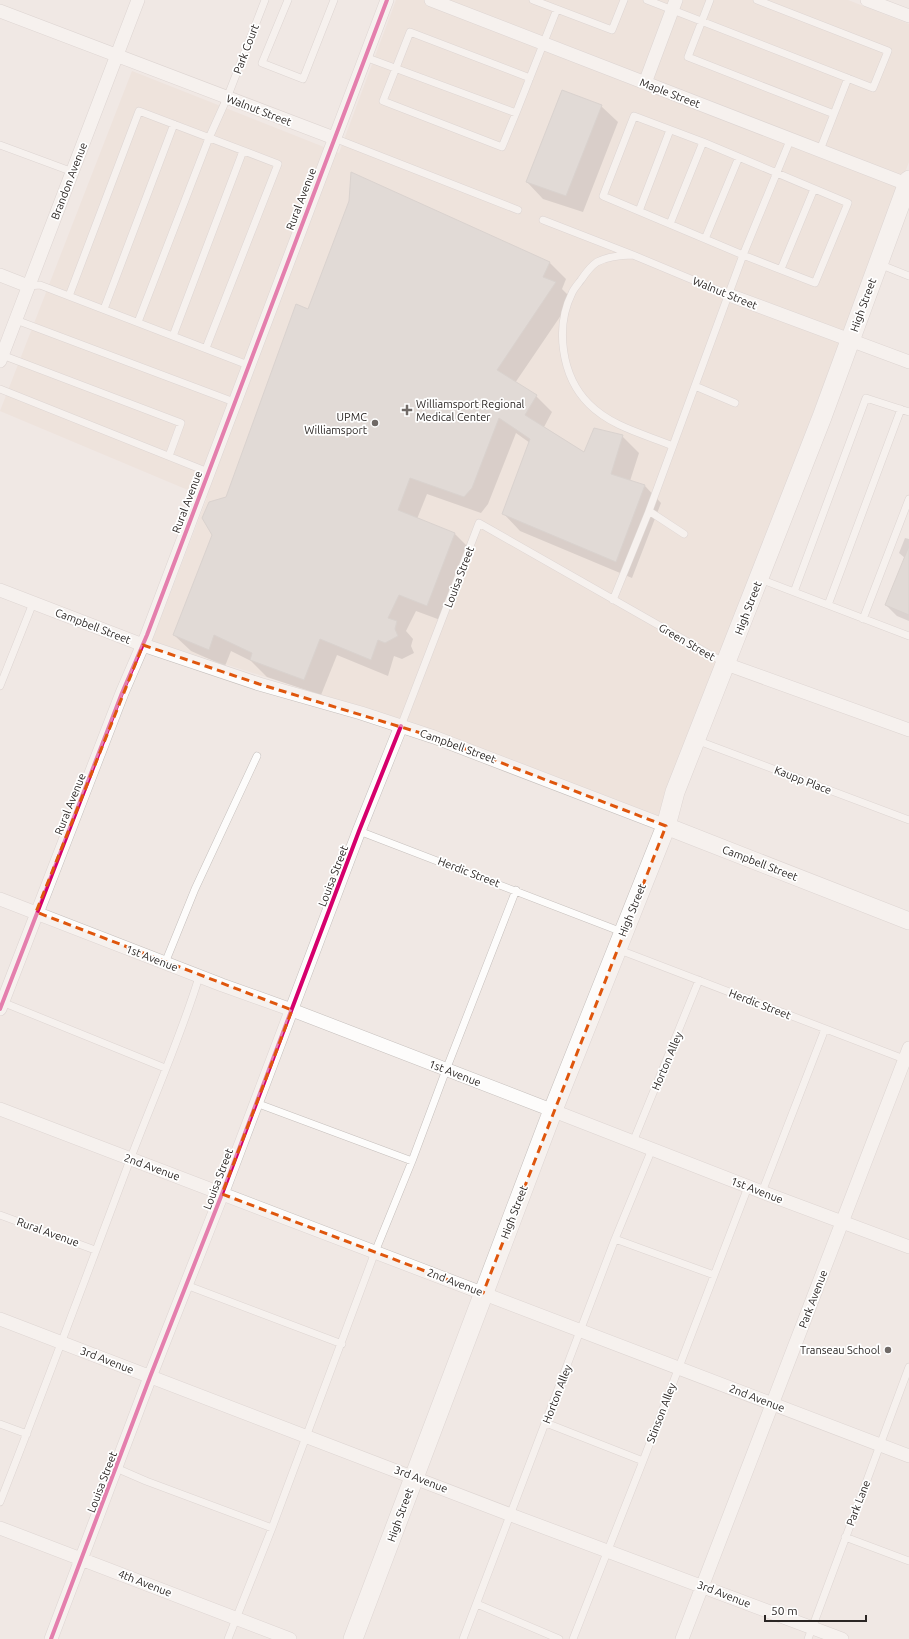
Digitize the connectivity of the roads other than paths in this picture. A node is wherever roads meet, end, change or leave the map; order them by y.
1 (138, 0) edge
2 (265, 0) edge
3 (288, 0) edge
4 (334, 0) edge
5 (387, 0) edge
6 (432, 0) edge
7 (533, 0) edge
8 (624, 0) edge
9 (647, 0) edge
10 (710, 0) edge
11 (756, 0) edge
12 (867, 0) edge
13 (674, 5) edge
14 (557, 9) junction
15 (0, 11) edge
16 (909, 16) edge
17 (702, 21) junction
18 (544, 44) junction
19 (117, 56) junction
20 (365, 57) junction
21 (396, 68) junction
22 (530, 78) junction
23 (848, 78) junction
24 (645, 83) junction
25 (228, 98) junction
26 (516, 113) junction
27 (834, 114) junction
28 (174, 124) junction
29 (670, 130) junction
30 (209, 138) junction
31 (334, 138) junction
32 (791, 138) junction
33 (703, 142) junction
34 (0, 145) edge
35 (820, 150) junction
36 (243, 151) junction
37 (739, 158) junction
38 (73, 172) junction
39 (777, 173) junction
40 (908, 183) edge
41 (814, 189) junction
42 (518, 210) dead end
43 (639, 211) junction
44 (543, 220) dead end
45 (670, 224) junction
46 (705, 239) junction
47 (633, 255) junction
48 (743, 255) junction
49 (877, 264) junction
50 (781, 269) junction
51 (0, 275) edge
52 (909, 276) edge
53 (28, 286) junction
54 (729, 295) junction
55 (69, 296) junction
56 (104, 309) junction
57 (16, 320) junction
58 (138, 322) junction
59 (173, 336) junction
60 (850, 339) junction
61 (206, 348) junction
62 (1, 358) edge
63 (909, 362) edge
64 (248, 365) junction
65 (695, 386) junction
66 (0, 389) edge
67 (234, 402) junction
68 (735, 403) dead end
69 (901, 409) junction
70 (909, 412) edge
71 (673, 446) junction
72 (169, 456) junction
73 (208, 472) junction
74 (909, 499) edge
75 (649, 511) junction
76 (479, 523) joint
77 (684, 534) dead end
78 (759, 579) junction
79 (0, 590) edge
80 (794, 592) junction
81 (613, 600) junction
82 (33, 603) junction
83 (828, 605) junction
84 (863, 619) junction
85 (909, 636) edge
86 (143, 645) junction
87 (726, 664) junction
88 (0, 686) edge
89 (402, 726) junction
90 (909, 730) edge
91 (696, 740) junction
92 (257, 756) dead end
93 (909, 820) edge
94 (666, 826) junction
95 (359, 831) junction
96 (516, 890) junction
97 (0, 899) edge
98 (36, 912) junction
99 (909, 921) edge
100 (619, 940) junction
101 (165, 963) junction
102 (199, 976) junction
103 (700, 980) junction
104 (1, 1006) edge
105 (292, 1010) junction
106 (825, 1029) junction
107 (907, 1054) edge
108 (165, 1068) junction
109 (446, 1070) junction
110 (256, 1103) junction
111 (0, 1109) edge
112 (553, 1110) junction
113 (633, 1142) junction
114 (652, 1149) junction
115 (130, 1160) junction
116 (412, 1161) junction
117 (748, 1187) junction
118 (762, 1192) junction
119 (222, 1194) junction
120 (0, 1215) edge
121 (842, 1222) junction
122 (615, 1239) junction
123 (909, 1247) edge
124 (95, 1250) junction
125 (375, 1252) junction
126 (714, 1275) junction
127 (186, 1285) junction
128 (484, 1293) junction
129 (0, 1319) edge
130 (580, 1331) junction
131 (62, 1343) junction
132 (342, 1344) junction
133 (909, 1366) edge
134 (679, 1367) junction
135 (150, 1377) junction
136 (772, 1404) junction
137 (546, 1423) junction
138 (0, 1424) edge
139 (27, 1434) junction
140 (305, 1436) junction
141 (881, 1445) junction
142 (909, 1456) edge
143 (643, 1461) junction
144 (116, 1468) junction
145 (414, 1476) junction
146 (0, 1502) edge
147 (511, 1515) junction
148 (0, 1528) edge
149 (272, 1528) junction
150 (845, 1537) junction
151 (607, 1551) junction
152 (82, 1559) junction
153 (909, 1561) edge
154 (702, 1586) junction
155 (477, 1604) junction
156 (236, 1618) junction
157 (810, 1633) edge
158 (51, 1639) edge
159 (228, 1639) edge
160 (290, 1639) edge
161 (353, 1639) edge
162 (463, 1639) edge
163 (559, 1639) edge
164 (573, 1639) edge
165 (682, 1639) edge
166 (842, 1639) edge

1 - 19 street, Brandon Avenue
2 - 25 lane, Park Court
3 - 4 lane
5 - 20 street, Rural Avenue
6 - 18 street, Maple Street
7 - 14 lane
8 - 14 lane
9 - 13 lane
10 - 17 lane
11 - 23 lane
12 - 16 street
13 - 17 lane
13 - 24 street
14 - 18 lane
15 - 19 street, Walnut Street
17 - 23 lane
17 - 27 lane
18 - 22 lane
18 - 24 street, Maple Street
19 - 25 street, Walnut Street
19 - 38 street, Brandon Avenue
20 - 21 lane
20 - 31 street, Rural Avenue
21 - 22 lane
21 - 26 lane
21 - 26 lane
22 - 26 lane
23 - 27 lane
24 - 32 street, Maple Street
25 - 30 lane, Park Court
25 - 31 street, Walnut Street
27 - 35 lane
28 - 30 lane
28 - 55 lane
28 - 56 lane
29 - 33 lane
29 - 43 lane
29 - 43 lane
30 - 36 lane
30 - 58 lane, Park Court
31 - 42 lane, Walnut Street
31 - 64 street, Rural Avenue
32 - 35 street, Maple Street
32 - 39 lane
33 - 37 lane
33 - 45 lane
34 - 38 lane
35 - 40 street, Maple Street
36 - 59 lane
36 - 61 lane
37 - 39 lane
37 - 46 lane
38 - 53 street, Brandon Avenue
39 - 41 lane
39 - 48 lane
40 - 49 main road, High Street
41 - 50 lane
41 - 50 lane
43 - 45 lane
44 - 47 lane, Walnut Street
45 - 46 lane
46 - 48 lane
47 - 54 lane, Walnut Street
47 - 71 lane
48 - 50 lane
48 - 54 lane
49 - 52 lane
49 - 60 main road, High Street
51 - 53 street
53 - 55 lane
53 - 57 street, Brandon Avenue
54 - 60 street, Walnut Street
54 - 65 lane
55 - 56 lane
56 - 58 lane
57 - 62 street, Brandon Avenue
57 - 67 lane
58 - 59 lane
59 - 61 lane
60 - 63 street, Walnut Street
60 - 78 main road, High Street
61 - 64 lane
62 - 72 lane
64 - 67 street, Rural Avenue
65 - 68 lane
65 - 71 lane
66 - 72 lane
67 - 73 street, Rural Avenue
69 - 70 lane
69 - 80 lane
69 - 83 lane
71 - 75 lane
72 - 73 lane
73 - 86 street, Rural Avenue
74 - 84 lane
75 - 77 lane
75 - 81 lane
76 - 81 lane, Green Street
76 - 89 lane, Louisa Street
78 - 80 lane
78 - 87 main road, High Street
79 - 82 street, Campbell Street
80 - 83 lane
81 - 87 lane, Green Street
82 - 86 street, Campbell Street
82 - 88 lane
83 - 84 lane
84 - 85 lane
86 - 89 street, Campbell Street
86 - 98 street, Rural Avenue
87 - 90 street, Green Street
87 - 91 main road, High Street
89 - 94 street, Campbell Street
89 - 95 street, Louisa Street
91 - 93 lane, Kaupp Place
91 - 94 main road, High Street
92 - 101 lane
94 - 99 street, Campbell Street
94 - 100 main road, High Street
95 - 96 lane, Herdic Street
95 - 105 street, Louisa Street
96 - 100 lane, Herdic Street
96 - 109 lane
97 - 98 street, 1st Avenue
98 - 101 street, 1st Avenue
98 - 104 street, Rural Avenue
100 - 103 lane, Herdic Street
100 - 112 main road, High Street
101 - 102 street, 1st Avenue
102 - 105 street, 1st Avenue
102 - 108 lane
103 - 106 lane, Herdic Street
103 - 113 lane, Horton Alley
104 - 108 lane
105 - 109 street, 1st Avenue
105 - 110 street, Louisa Street
106 - 107 lane, Herdic Street
106 - 118 lane
107 - 121 street, Park Avenue
108 - 115 lane
109 - 112 street, 1st Avenue
109 - 116 lane
110 - 116 lane
110 - 119 street, Louisa Street
111 - 115 street, 2nd Avenue
112 - 113 street, 1st Avenue
112 - 128 main road, High Street
113 - 114 street, 1st Avenue
114 - 117 street, 1st Avenue
114 - 122 lane, Horton Alley
115 - 119 street, 2nd Avenue
115 - 124 lane
116 - 125 lane
117 - 118 street, 1st Avenue
117 - 126 lane, Stinson Alley
118 - 121 street, 1st Avenue
119 - 125 street, 2nd Avenue
119 - 127 street, Louisa Street
120 - 124 lane, Rural Avenue
121 - 123 street, 1st Avenue
121 - 136 street, Park Avenue
122 - 126 lane
122 - 130 lane, Horton Alley
124 - 131 lane
125 - 128 street, 2nd Avenue
125 - 132 lane
126 - 134 lane, Stinson Alley
127 - 132 lane
127 - 135 street, Louisa Street
128 - 130 street, 2nd Avenue
128 - 145 main road, High Street
129 - 131 street, 3rd Avenue
130 - 134 street, 2nd Avenue
130 - 137 lane, Horton Alley
131 - 135 street, 3rd Avenue
131 - 139 lane
132 - 140 lane
133 - 141 lane, Park Lane
134 - 136 street, 2nd Avenue
134 - 143 lane, Stinson Alley
135 - 140 street, 3rd Avenue
135 - 144 street, Louisa Street
136 - 141 street, 2nd Avenue
136 - 154 street, Park Avenue
137 - 143 lane
137 - 147 lane, Horton Alley
138 - 139 lane
139 - 146 lane
140 - 145 street, 3rd Avenue
140 - 149 lane
141 - 142 street, 2nd Avenue
141 - 150 lane, Park Lane
143 - 151 lane, Stinson Alley
144 - 149 lane
144 - 152 street, Louisa Street
145 - 147 street, 3rd Avenue
145 - 161 main road, High Street
147 - 151 street, 3rd Avenue
147 - 155 lane, Horton Alley
148 - 152 street, 4th Avenue
149 - 156 lane
150 - 153 lane
150 - 157 lane, Park Lane
151 - 154 street, 3rd Avenue
151 - 164 lane, Stinson Alley
152 - 156 street, 4th Avenue
152 - 158 street, Louisa Street
154 - 157 street, 3rd Avenue
154 - 165 street, Park Avenue
155 - 162 lane, Horton Alley
155 - 163 lane
156 - 159 lane
156 - 160 street, 4th Avenue
157 - 166 street, 3rd Avenue

